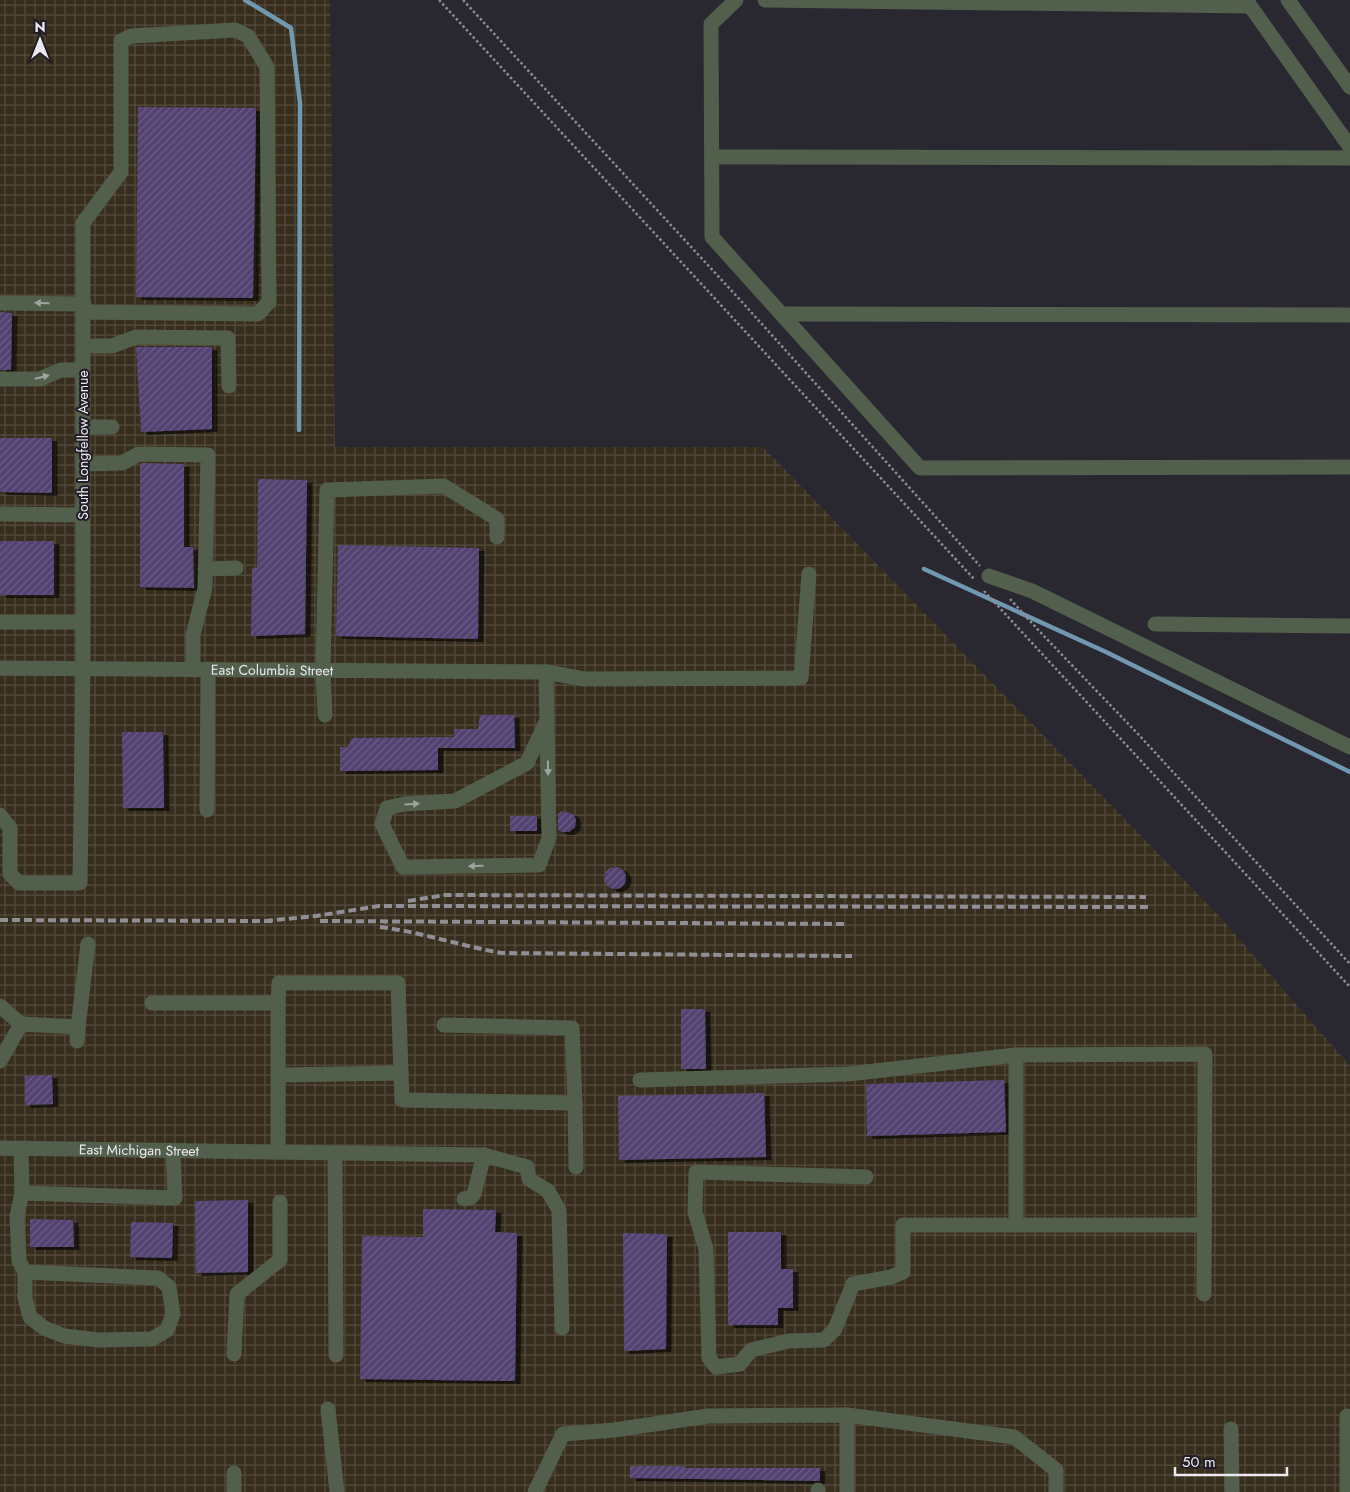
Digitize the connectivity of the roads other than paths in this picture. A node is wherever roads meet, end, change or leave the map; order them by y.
1 (736, 0) edge
2 (764, 0) edge
3 (1288, 0) edge
4 (1248, 3) edge
5 (1350, 87) edge
6 (1350, 147) edge
7 (712, 157) junction
8 (1350, 158) edge
9 (0, 303) edge
10 (84, 308) junction
11 (782, 314) junction
12 (1350, 315) edge
13 (84, 346) junction
14 (83, 370) junction
15 (0, 379) edge
16 (229, 386) dead end
17 (83, 427) junction
18 (112, 427) dead end
19 (83, 464) junction
20 (1350, 467) edge
21 (0, 514) edge
22 (83, 515) junction
23 (497, 537) dead end
24 (236, 568) dead end
25 (205, 569) junction
26 (809, 574) dead end
27 (989, 576) road end
28 (0, 622) edge
29 (83, 622) junction
30 (1155, 624) dead end
31 (1350, 626) edge
32 (0, 668) edge
33 (83, 668) junction
34 (201, 669) junction
35 (323, 670) junction
36 (546, 672) junction
37 (325, 714) dead end
38 (547, 720) junction
39 (1350, 746) edge
40 (207, 810) dead end
41 (0, 815) edge
42 (88, 944) dead end
43 (152, 1003) dead end
44 (278, 1003) junction
45 (0, 1006) edge
46 (21, 1024) junction
47 (444, 1025) dead end
48 (1016, 1055) junction
49 (0, 1060) edge
50 (401, 1073) junction
51 (279, 1075) junction
52 (640, 1080) dead end
53 (574, 1104) junction
54 (0, 1148) edge
55 (21, 1148) junction
56 (173, 1151) junction
57 (278, 1152) junction
58 (335, 1153) junction
59 (484, 1154) junction
60 (576, 1167) dead end
61 (866, 1177) dead end
62 (22, 1193) junction
63 (464, 1199) dead end
64 (280, 1202) dead end
65 (1016, 1225) junction
66 (1204, 1225) junction
67 (25, 1272) junction
68 (1204, 1294) dead end
69 (562, 1328) dead end
70 (234, 1354) dead end
71 (336, 1355) dead end
72 (328, 1408) dead end
73 (847, 1415) junction
74 (1347, 1416) dead end
75 (1231, 1429) dead end
76 (234, 1473) dead end
77 (234, 1492) edge
78 (337, 1492) edge
79 (535, 1492) edge
80 (847, 1492) edge
81 (1056, 1492) edge
82 (1232, 1492) edge
83 (1347, 1492) edge

1 - 7 street
2 - 4 street
3 - 5 street
4 - 6 street
7 - 8 street
7 - 11 street
10 -> 9 street
10 - 10 street, South Longfellow Avenue
10 - 13 street, South Longfellow Avenue
11 - 12 street
11 - 20 street
13 - 14 street, South Longfellow Avenue
13 - 16 street
15 -> 14 street
14 - 17 street, South Longfellow Avenue
17 - 18 street
17 - 19 street, South Longfellow Avenue
19 - 22 street, South Longfellow Avenue
19 - 25 street
21 - 22 street
22 - 29 street, South Longfellow Avenue
23 - 35 street
24 - 25 street
25 - 34 street
26 - 36 street, East Columbia Street
27 - 39 street
28 - 29 street
29 - 33 street, South Longfellow Avenue
30 - 31 street
32 - 33 street, East Columbia Street
33 - 34 street, East Columbia Street
33 - 41 street, South Longfellow Avenue
34 - 35 street, East Columbia Street
34 - 40 street
35 - 36 street, East Columbia Street
35 - 37 street
36 - 38 street
38 -> 38 street
42 - 46 street
43 - 44 street
44 - 50 street
44 - 51 street
45 - 46 street
46 - 49 street
47 - 53 street
48 - 52 street
48 - 65 street
48 - 66 street
50 - 51 street
50 - 53 street
51 - 57 street
53 - 60 street
54 - 55 street, East Michigan Street
55 - 56 street, East Michigan Street
55 - 62 street
56 - 57 street, East Michigan Street
56 - 62 street
57 - 58 street, East Michigan Street
58 - 59 street, East Michigan Street
58 - 71 street
59 - 63 street
59 - 69 street, East Michigan Street
61 - 65 street
62 - 67 street
64 - 70 street
65 - 66 street
66 - 68 street
67 - 67 street
72 - 78 street
73 - 79 street
73 - 80 street
73 - 81 street
74 - 83 street
75 - 82 street
76 - 77 street

